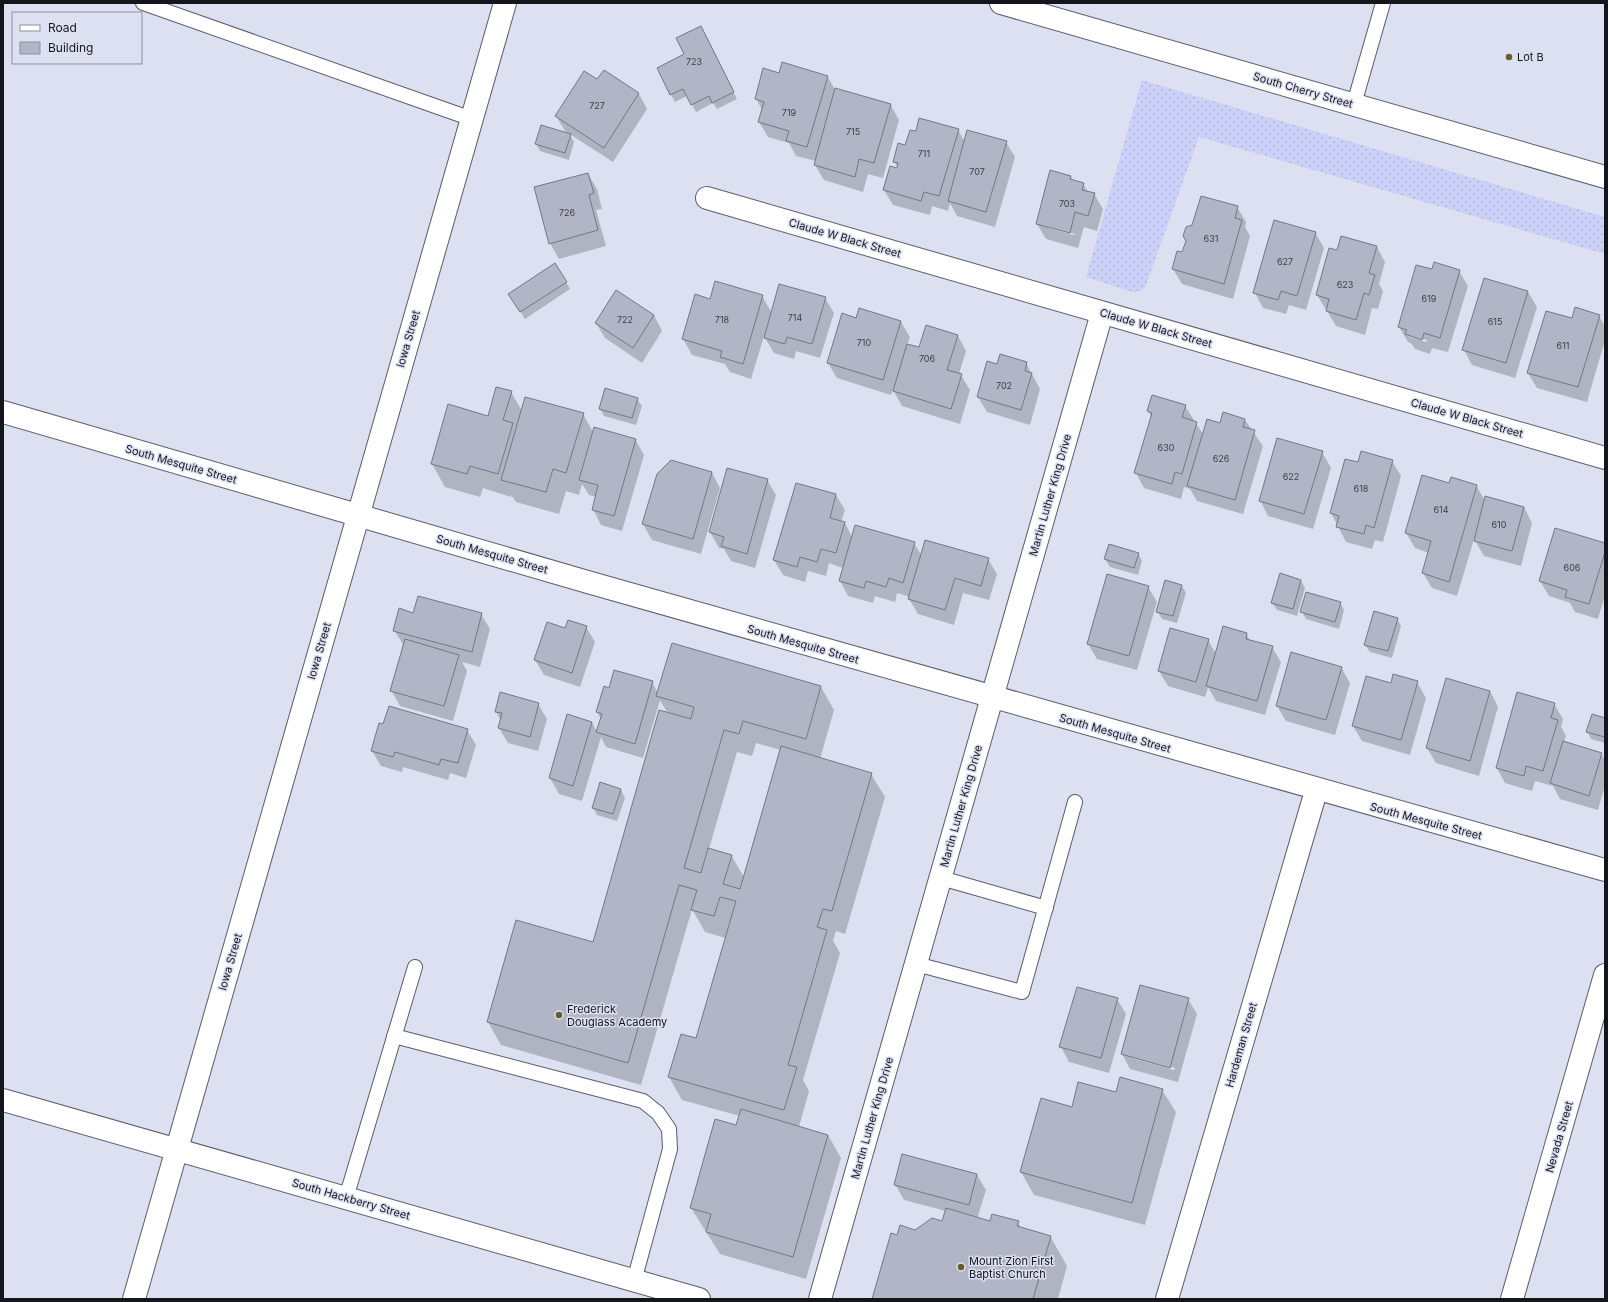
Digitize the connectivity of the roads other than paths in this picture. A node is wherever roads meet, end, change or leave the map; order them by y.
1 (143, 3) edge
2 (505, 3) edge
3 (1004, 3) edge
4 (1383, 3) edge
5 (1354, 104) junction
6 (472, 119) junction
7 (1605, 177) edge
8 (707, 198) dead end
9 (1102, 313) junction
10 (3, 412) edge
11 (1605, 458) edge
12 (358, 516) junction
13 (992, 698) junction
14 (1316, 791) junction
15 (1075, 802) dead end
16 (1605, 870) edge
17 (941, 878) junction
18 (1046, 908) junction
19 (916, 964) junction
20 (415, 967) dead end
21 (1605, 975) edge
22 (394, 1036) junction
23 (3, 1100) edge
24 (177, 1149) junction
25 (346, 1198) junction
26 (634, 1281) junction
27 (134, 1299) edge
28 (698, 1299) edge
29 (820, 1299) edge
30 (1167, 1299) edge
31 (1512, 1299) edge

1 - 6 lane
2 - 6 street, Iowa Street
3 - 5 street, South Cherry Street
4 - 5 lane
5 - 7 street, South Cherry Street
6 - 12 street, Iowa Street
8 - 9 street, Claude W Black Street
9 - 11 street, Claude W Black Street
9 - 13 street, Martin Luther King Drive
10 - 12 street, South Mesquite Street
12 - 13 street, South Mesquite Street
12 - 24 street, Iowa Street
13 - 14 street, South Mesquite Street
13 - 17 street, Martin Luther King Drive
14 - 16 street, South Mesquite Street
14 - 30 street, Hardeman Street
15 - 18 lane
17 - 18 lane
17 - 19 street, Martin Luther King Drive
18 - 19 lane
19 - 29 street, Martin Luther King Drive
20 - 22 lane
21 - 31 street, Nevada Street
22 - 25 lane
22 - 26 lane
23 - 24 street, South Hackberry Street
24 - 25 street, South Hackberry Street
24 - 27 street, Iowa Street
25 - 26 street, South Hackberry Street
26 - 28 street, South Hackberry Street

